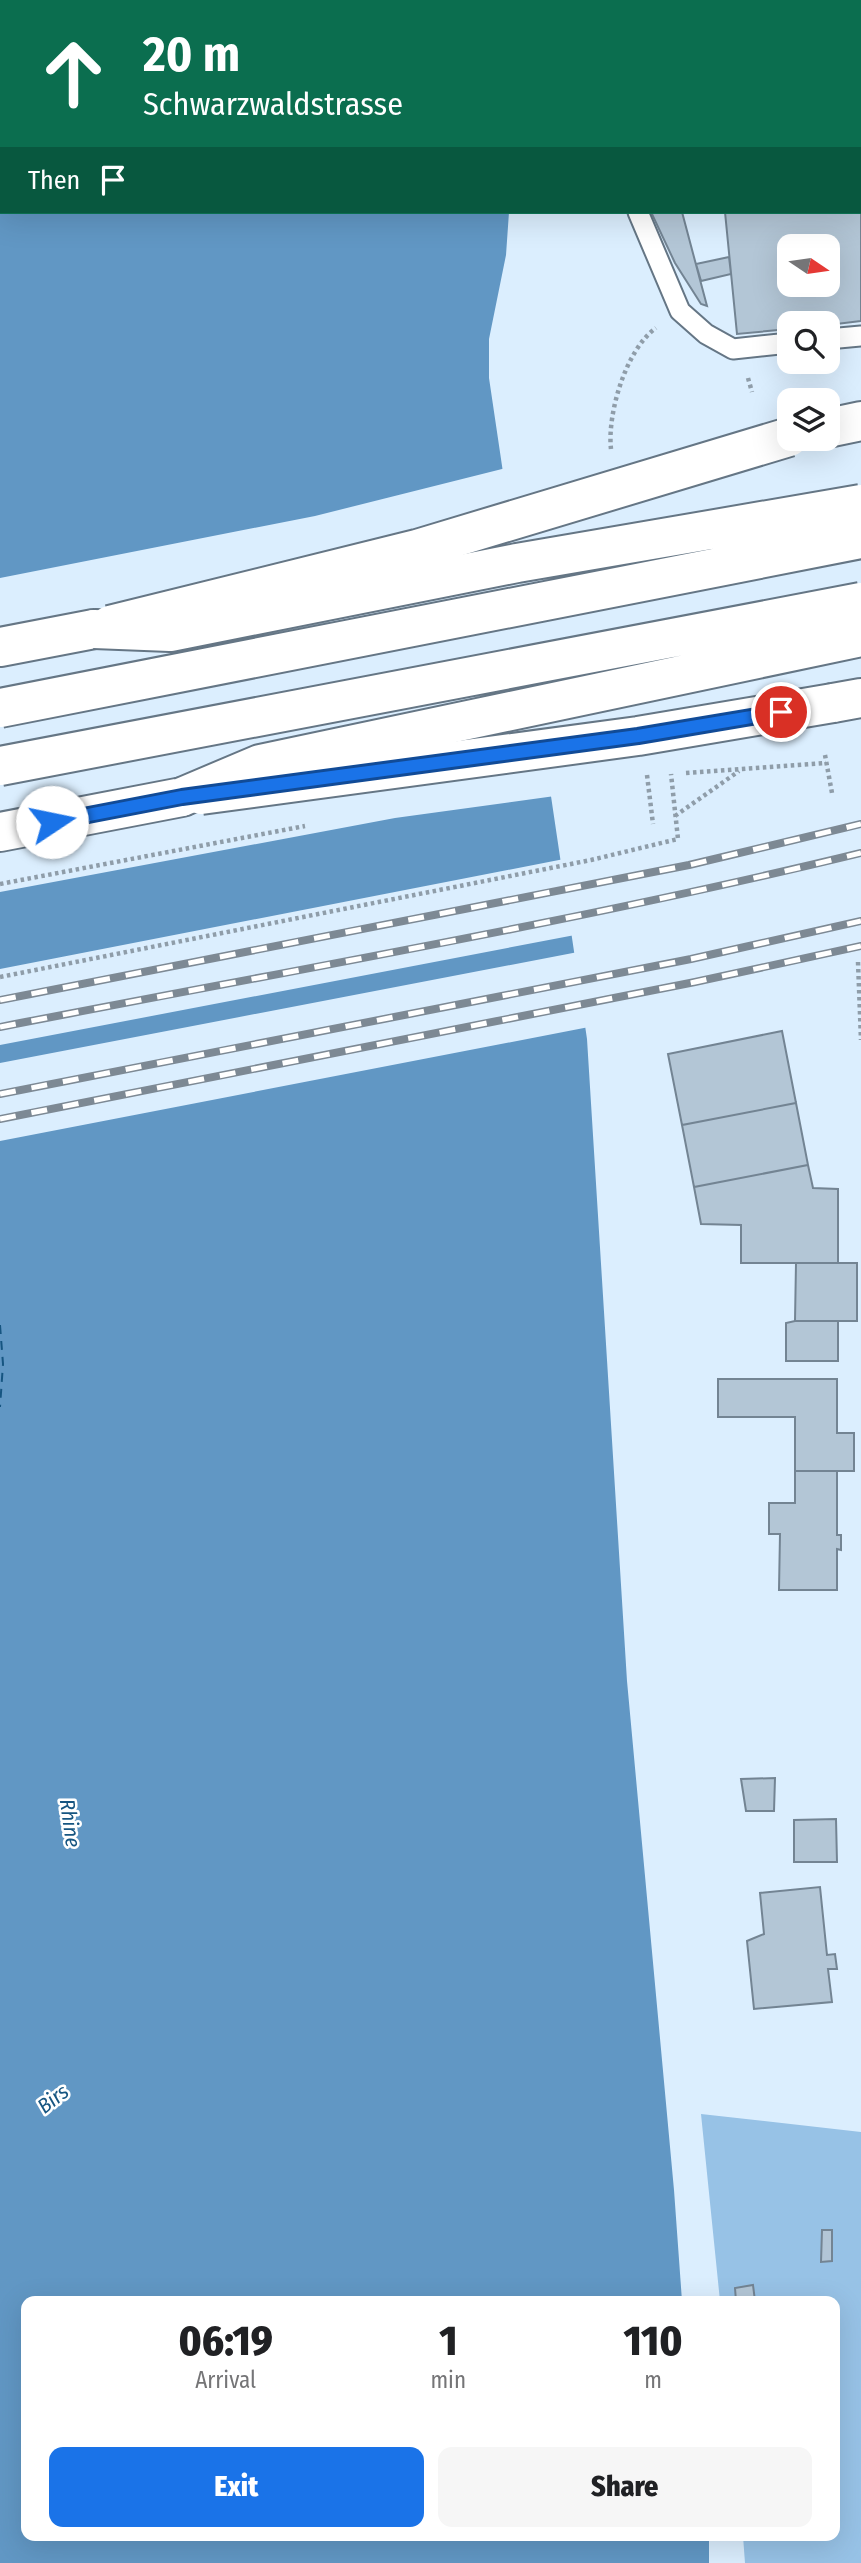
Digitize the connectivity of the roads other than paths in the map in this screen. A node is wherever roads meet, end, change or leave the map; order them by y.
1 (639, 214) edge
2 (861, 336) edge
3 (840, 338) edge
4 (777, 344) edge
5 (861, 421) edge
6 (840, 425) edge
7 (777, 441) edge
8 (861, 504) edge
9 (861, 539) edge
10 (861, 602) edge
11 (94, 629) junction
12 (861, 637) edge
13 (0, 647) edge
14 (847, 700) edge
15 (0, 708) edge
16 (0, 766) edge
17 (182, 797) junction
18 (0, 832) edge

1 - 4 lane
2 - 3 lane
5 - 6 main road
7 - 11 main road, bridge
8 - 11 main road, bridge
9 - 15 main road, bridge
10 - 16 main road, bridge
11 - 13 main road
12 - 17 main road, bridge
14 - 17 main road, bridge
17 - 18 main road

